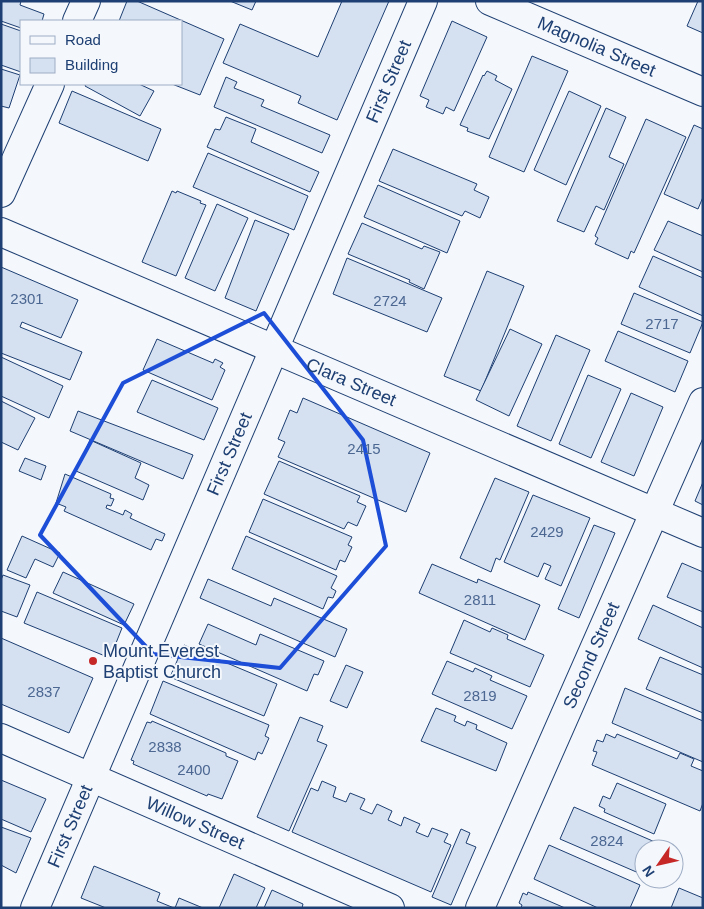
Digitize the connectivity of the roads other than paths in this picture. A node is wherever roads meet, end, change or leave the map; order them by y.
1 (86, 1) edge
2 (423, 1) edge
3 (490, 1) edge
4 (77, 20) edge
5 (50, 85) edge
6 (703, 92) edge
7 (1, 193) edge
8 (1, 232) edge
9 (274, 350) junction
10 (703, 402) edge
11 (656, 513) junction
12 (703, 532) edge
13 (1, 738) edge
14 (91, 778) junction
15 (35, 908) edge
16 (390, 908) edge
17 (480, 908) edge

1 - 4 street
2 - 9 street, First Street
3 - 6 street, Magnolia Street
5 - 7 street
8 - 9 street, Clara Street
9 - 11 street, Clara Street
9 - 14 street, First Street
10 - 11 street, Second Street
11 - 12 street, Clara Street
11 - 17 street, Second Street
13 - 14 street, Willow Street
14 - 15 street, First Street
14 - 16 street, Willow Street

